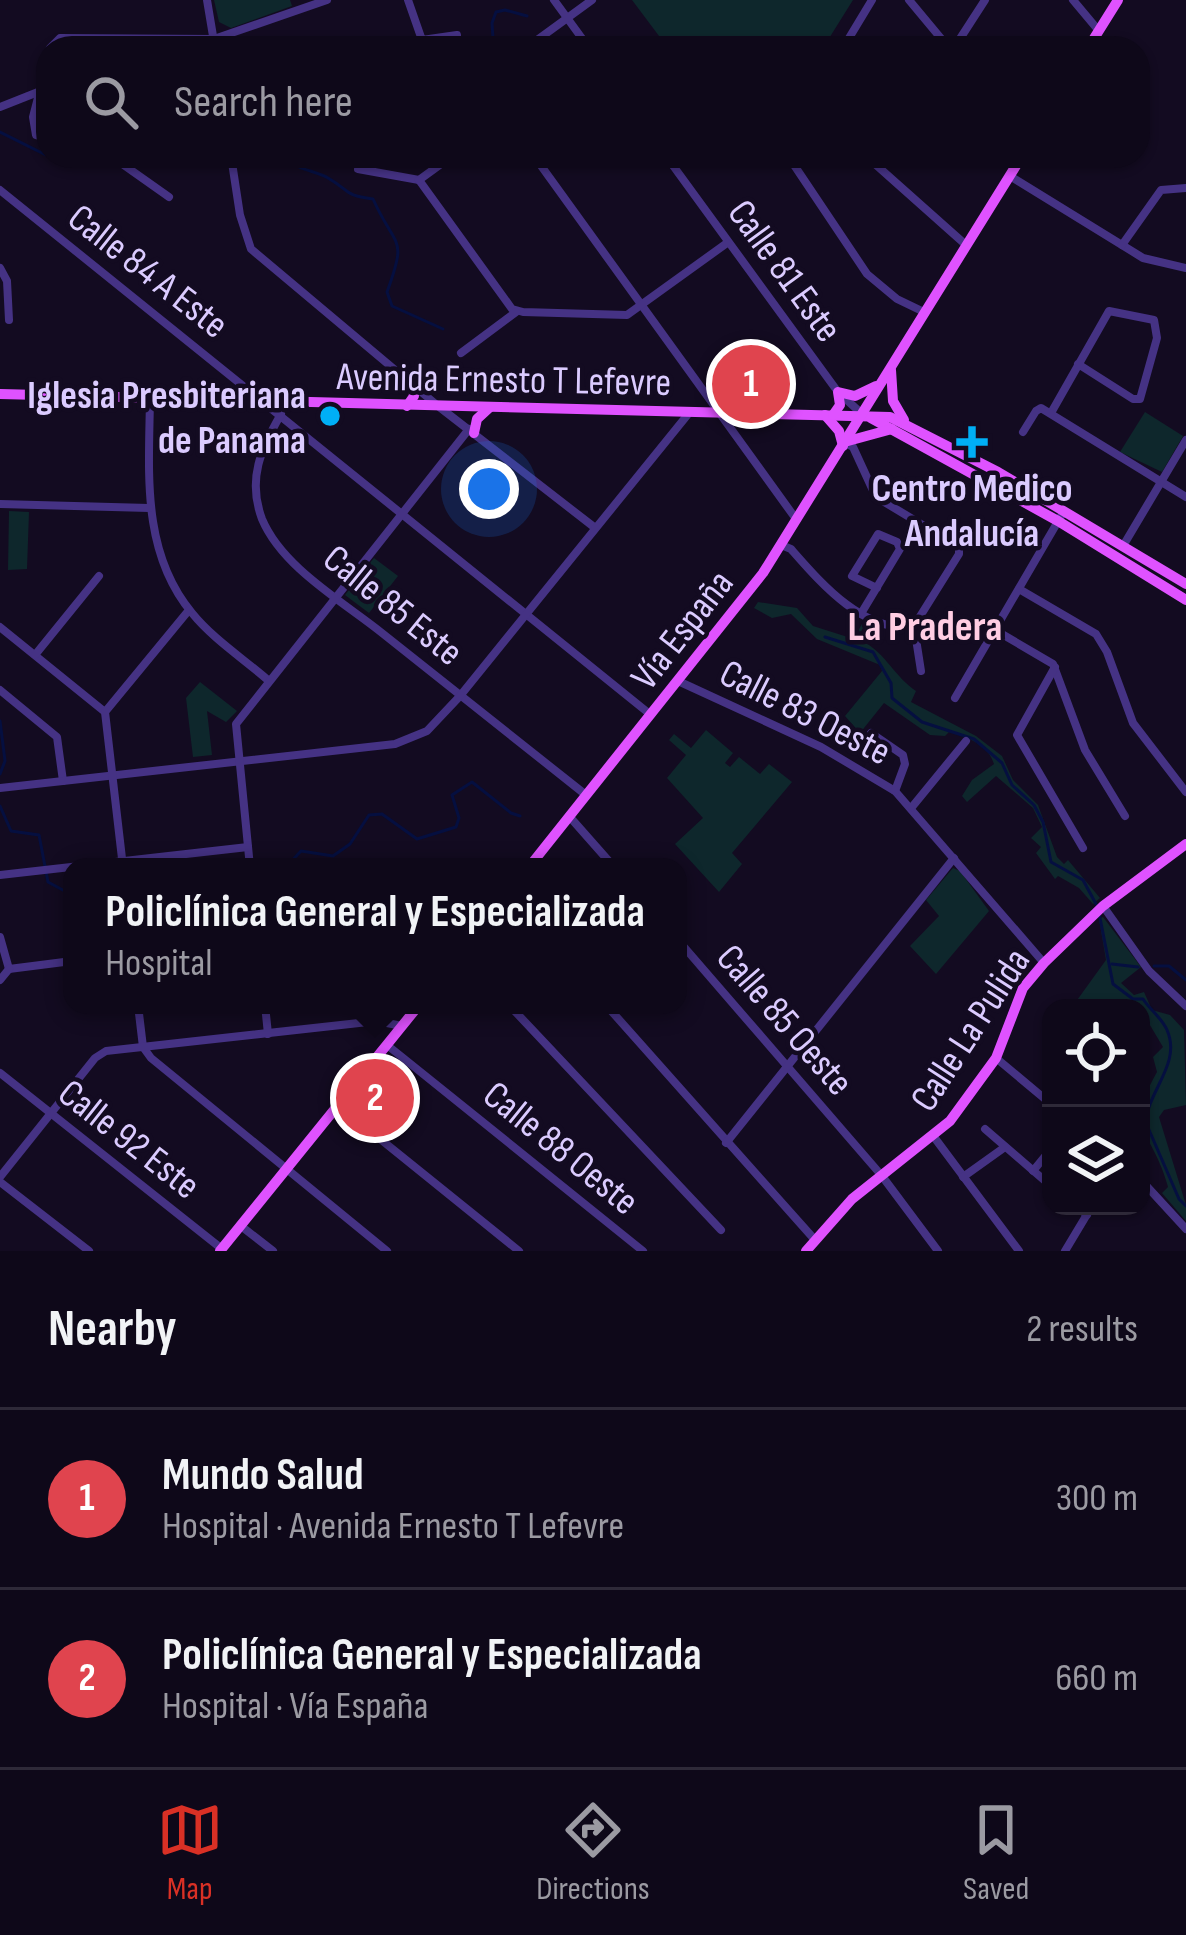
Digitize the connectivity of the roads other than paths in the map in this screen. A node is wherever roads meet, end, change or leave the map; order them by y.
1 (207, 0) edge
2 (326, 0) edge
3 (408, 0) edge
4 (554, 0) edge
5 (592, 0) edge
6 (872, 0) edge
7 (909, 0) edge
8 (985, 0) edge
9 (1073, 0) edge
10 (1118, 0) edge
11 (568, 19) junction
12 (1099, 32) junction
13 (457, 34) dead end
14 (213, 36) edge
15 (234, 36) edge
16 (421, 36) edge
17 (445, 36) edge
18 (543, 36) edge
19 (580, 36) edge
20 (850, 36) edge
21 (940, 36) edge
22 (960, 36) edge
23 (1096, 36) edge
24 (36, 93) edge
25 (0, 106) edge
26 (128, 168) edge
27 (233, 168) edge
28 (436, 168) edge
29 (543, 168) edge
30 (675, 168) edge
31 (796, 168) edge
32 (879, 168) edge
33 (1015, 168) edge
34 (358, 170) dead end
35 (1010, 176) junction
36 (419, 180) junction
37 (1186, 188) edge
38 (0, 190) edge
39 (170, 197) dead end
40 (728, 243) junction
41 (966, 245) junction
42 (1122, 245) junction
43 (0, 268) edge
44 (1186, 268) edge
45 (642, 306) junction
46 (517, 311) junction
47 (924, 313) junction
48 (9, 320) dead end
49 (461, 353) dead end
50 (892, 363) junction
51 (1078, 364) junction
52 (881, 382) junction
53 (413, 385) junction
54 (838, 392) junction
55 (0, 394) edge
56 (150, 398) junction
57 (265, 401) junction
58 (407, 406) junction
59 (438, 406) junction
60 (490, 407) junction
61 (689, 412) junction
62 (719, 412) junction
63 (1051, 413) junction
64 (281, 414) junction
65 (862, 414) junction
66 (829, 415) junction
67 (906, 422) junction
68 (891, 423) junction
69 (472, 431) junction
70 (1023, 433) dead end
71 (1186, 440) edge
72 (844, 444) junction
73 (1162, 482) junction
74 (1186, 496) edge
75 (0, 504) edge
76 (149, 508) junction
77 (403, 512) junction
78 (1061, 516) junction
79 (797, 520) junction
80 (594, 526) junction
81 (782, 545) junction
82 (1119, 552) junction
83 (1162, 570) junction
84 (99, 576) dead end
85 (1159, 584) junction
86 (1186, 584) edge
87 (877, 588) junction
88 (1019, 589) junction
89 (336, 596) junction
90 (1186, 600) edge
91 (189, 610) junction
92 (525, 610) junction
93 (862, 612) junction
94 (914, 626) junction
95 (0, 627) edge
96 (995, 630) junction
97 (35, 655) junction
98 (1054, 667) junction
99 (922, 671) dead end
100 (269, 681) junction
101 (678, 681) junction
102 (0, 690) edge
103 (460, 696) junction
104 (955, 698) dead end
105 (105, 712) junction
106 (652, 716) junction
107 (871, 733) dead end
108 (966, 741) dead end
109 (238, 762) junction
110 (112, 776) junction
111 (63, 781) junction
112 (1, 788) edge
113 (896, 791) junction
114 (1186, 792) edge
115 (586, 795) junction
116 (912, 807) junction
117 (569, 816) junction
118 (1125, 817) dead end
119 (1186, 844) edge
120 (248, 847) junction
121 (1083, 848) dead end
122 (121, 858) edge
123 (166, 858) edge
124 (249, 858) edge
125 (537, 858) edge
126 (606, 858) edge
127 (954, 858) junction
128 (63, 867) edge
129 (0, 875) edge
130 (1103, 906) junction
131 (0, 938) edge
132 (687, 950) edge
133 (63, 963) edge
134 (1044, 963) junction
135 (10, 969) junction
136 (0, 980) edge
137 (1186, 1006) edge
138 (139, 1014) edge
139 (266, 1014) edge
140 (412, 1014) edge
141 (518, 1014) edge
142 (614, 1014) edge
143 (402, 1026) junction
144 (268, 1034) junction
145 (387, 1045) junction
146 (143, 1047) junction
147 (995, 1058) junction
148 (788, 1067) junction
149 (0, 1073) edge
150 (1042, 1097) edge
151 (338, 1105) junction
152 (51, 1113) junction
153 (985, 1129) dead end
154 (934, 1137) junction
155 (726, 1143) junction
156 (1005, 1147) junction
157 (1042, 1160) edge
158 (286, 1171) junction
159 (1033, 1171) junction
160 (881, 1176) junction
161 (963, 1177) junction
162 (1042, 1178) edge
163 (0, 1179) edge
164 (1150, 1190) edge
165 (1087, 1215) edge
166 (241, 1226) junction
167 (721, 1229) dead end
168 (1186, 1229) edge
169 (1068, 1247) edge
170 (809, 1248) edge
171 (221, 1250) edge
172 (88, 1251) edge
173 (273, 1251) edge
174 (387, 1251) edge
175 (519, 1251) edge
176 (643, 1251) edge
177 (938, 1251) edge
178 (1019, 1251) edge
179 (1084, 1251) edge

1 - 14 street
2 - 15 street
3 - 16 street
4 - 11 street
5 - 11 street
6 - 20 street
7 - 21 street
8 - 22 street
9 - 12 street
10 - 12 main road
11 - 18 street
11 - 19 street
12 - 23 main road
13 - 17 street
24 - 25 street
26 - 39 street
27 - 53 street
28 - 36 street
29 - 45 street
30 - 40 street, Calle 81 Este
31 - 47 street
32 - 41 street
33 - 35 main road, Vía España
34 - 36 street
35 - 41 main road, Vía España
35 - 42 street
36 - 46 street
37 - 42 street
38 - 57 street, Calle 84 A Este
40 - 45 street
40 - 54 street, Calle 81 Este
41 - 47 main road, Vía España
42 - 44 street
43 - 48 street
45 - 46 street
45 - 62 street
46 - 49 street
47 - 50 main road, Vía España
50 - 52 main road, Vía España
50 - 67 main road
51 - 51 street
51 - 63 street
52 - 54 main road
52 - 65 main road, Vía España
52 - 68 main road
53 - 58 main road
53 - 59 street
54 - 65 street, Calle 81 Este
54 - 66 main road
55 - 56 main road, Avenida Ernesto T Lefevre
56 - 57 main road, Avenida Ernesto T Lefevre
56 - 76 street
57 - 58 main road, Avenida Ernesto T Lefevre
57 - 64 street, Calle 84 A Este
58 - 59 main road, Avenida Ernesto T Lefevre
59 - 60 main road, Avenida Ernesto T Lefevre
59 - 69 street
60 - 61 main road, Avenida Ernesto T Lefevre
60 - 69 main road
61 - 62 main road, Avenida Ernesto T Lefevre
61 - 80 street
62 - 66 main road, Avenida Ernesto T Lefevre
62 - 79 street
63 - 70 street
63 - 73 street
64 - 77 street, Calle 84 A Este
64 - 89 street, Calle 85 Este
65 - 66 main road, Avenida Ernesto T Lefevre
65 - 68 main road, Avenida Ernesto T Lefevre
65 - 72 main road, Vía España
66 - 72 main road
67 - 68 main road
67 - 78 main road
68 - 72 main road
68 - 78 main road
69 - 77 street
69 - 80 street
71 - 73 street
72 - 79 main road, Vía España
72 - 94 street
73 - 74 street
73 - 82 street
75 - 76 street
76 - 91 street
77 - 89 street
77 - 92 street, Calle 84 A Este
78 - 82 main road
78 - 88 street
79 - 81 main road, Vía España
80 - 92 street
81 - 93 street
81 - 101 main road, Vía España
82 - 83 main road
82 - 85 main road
83 - 85 main road
83 - 86 main road
84 - 97 street
85 - 90 main road
87 - 87 street
87 - 93 street
88 - 96 street
88 - 114 street
89 - 100 street
89 - 103 street, Calle 85 Este
91 - 100 street
91 - 105 street
92 - 103 street
92 - 106 street, Calle 84 A Este
93 - 94 street
94 - 99 street
95 - 97 street
96 - 98 street
96 - 104 street
97 - 105 street
98 - 118 street
98 - 121 street
100 - 109 street
101 - 106 main road, Vía España
101 - 113 street, Calle 83 Oeste
102 - 111 street
103 - 109 street
103 - 115 street, Calle 85 Este
105 - 110 street
106 - 115 main road, Vía España
107 - 113 street
108 - 116 street
109 - 110 street
109 - 120 street
110 - 111 street
110 - 122 street
111 - 112 street
113 - 116 street, Calle 83 Oeste
115 - 117 main road, Vía España
116 - 127 street, Calle 83 Oeste
117 - 125 main road, Vía España
117 - 126 street
119 - 130 main road, Calle La Pulida
120 - 123 street
120 - 124 street
127 - 134 street, Calle 83 Oeste
127 - 148 street
128 - 129 street
130 - 134 main road, Calle La Pulida
130 - 137 street
131 - 135 street
132 - 148 street, Calle 85 Oeste
133 - 135 street
134 - 147 main road, Calle La Pulida
135 - 136 street
138 - 146 street
139 - 144 street
140 - 143 main road
141 - 167 street
142 - 155 street
143 - 144 street
143 - 145 main road
144 - 146 street
145 - 151 main road
145 - 176 street, Calle 88 Oeste
146 - 152 street
146 - 158 street
147 - 150 street
147 - 154 main road, Calle La Pulida
148 - 155 street
148 - 160 street, Calle 85 Oeste
149 - 152 street, Calle 92 Este
151 - 158 main road
151 - 175 street
152 - 163 street
152 - 171 street, Calle 92 Este
153 - 156 street
154 - 160 main road, Calle La Pulida
154 - 161 street
155 - 170 street
156 - 159 street
156 - 161 street
157 - 159 street
158 - 166 main road
158 - 174 street
159 - 162 street
160 - 170 main road, Calle La Pulida
160 - 177 street, Calle 85 Oeste
161 - 178 street
163 - 172 street
164 - 168 street
165 - 169 street
166 - 171 main road
166 - 173 street
169 - 179 street

